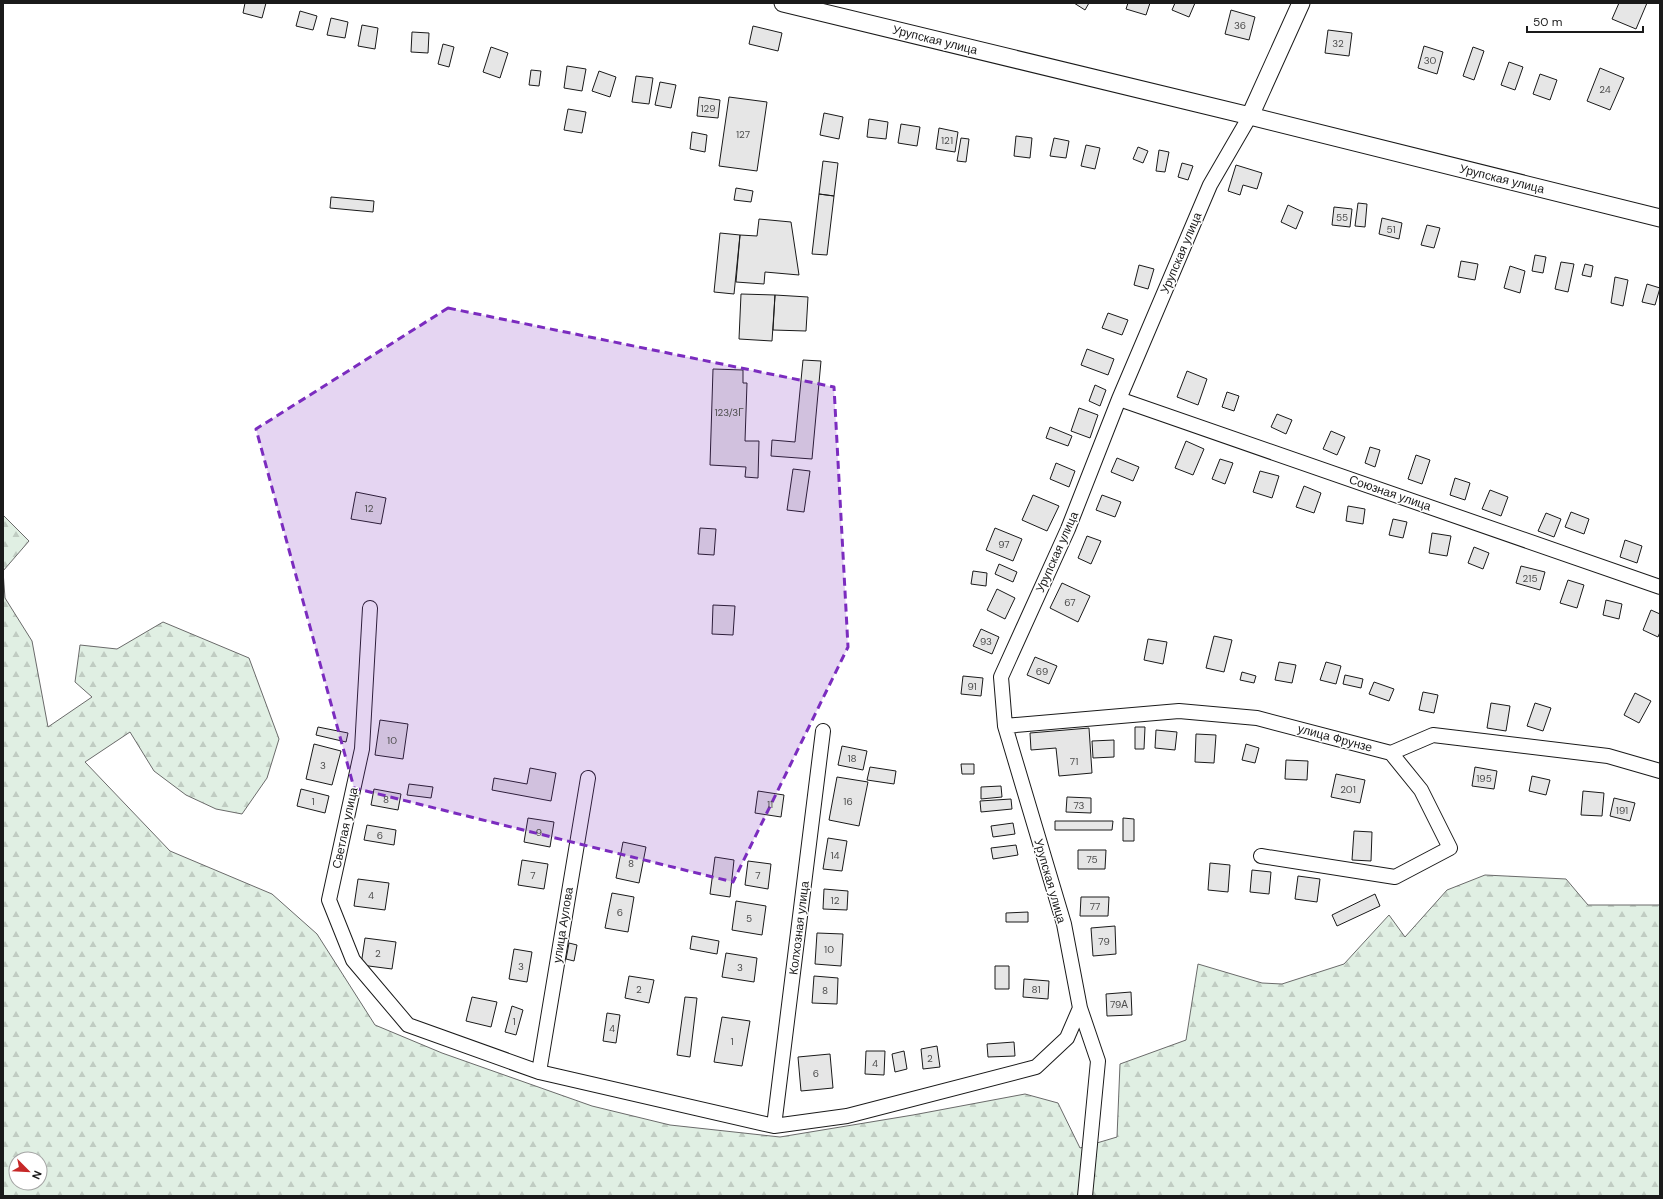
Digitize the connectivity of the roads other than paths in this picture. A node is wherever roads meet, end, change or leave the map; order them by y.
1 (783, 3) edge
2 (1300, 3) edge
3 (1250, 116) junction
4 (1660, 218) edge
5 (1119, 400) junction
6 (1660, 587) edge
7 (370, 608) dead end
8 (1005, 726) junction
9 (823, 731) dead end
10 (1391, 753) junction
11 (1660, 771) edge
12 (588, 778) dead end
13 (1261, 856) dead end
14 (1080, 1008) junction
15 (539, 1072) junction
16 (774, 1126) junction
17 (1084, 1196) edge

1 - 3 street, Урупская улица
2 - 3 street, Урупская улица
3 - 4 street, Урупская улица
3 - 5 street, Урупская улица
5 - 6 street, Союзная улица
5 - 8 street, Урупская улица
7 - 15 street, Светлая улица
8 - 10 street, улица Фрунзе
8 - 14 street, Урупская улица
9 - 16 street, Колхозная улица
10 - 11 street
10 - 13 street
12 - 15 street, улица Аулова
14 - 16 street
14 - 17 street, Урупская улица
15 - 16 street

